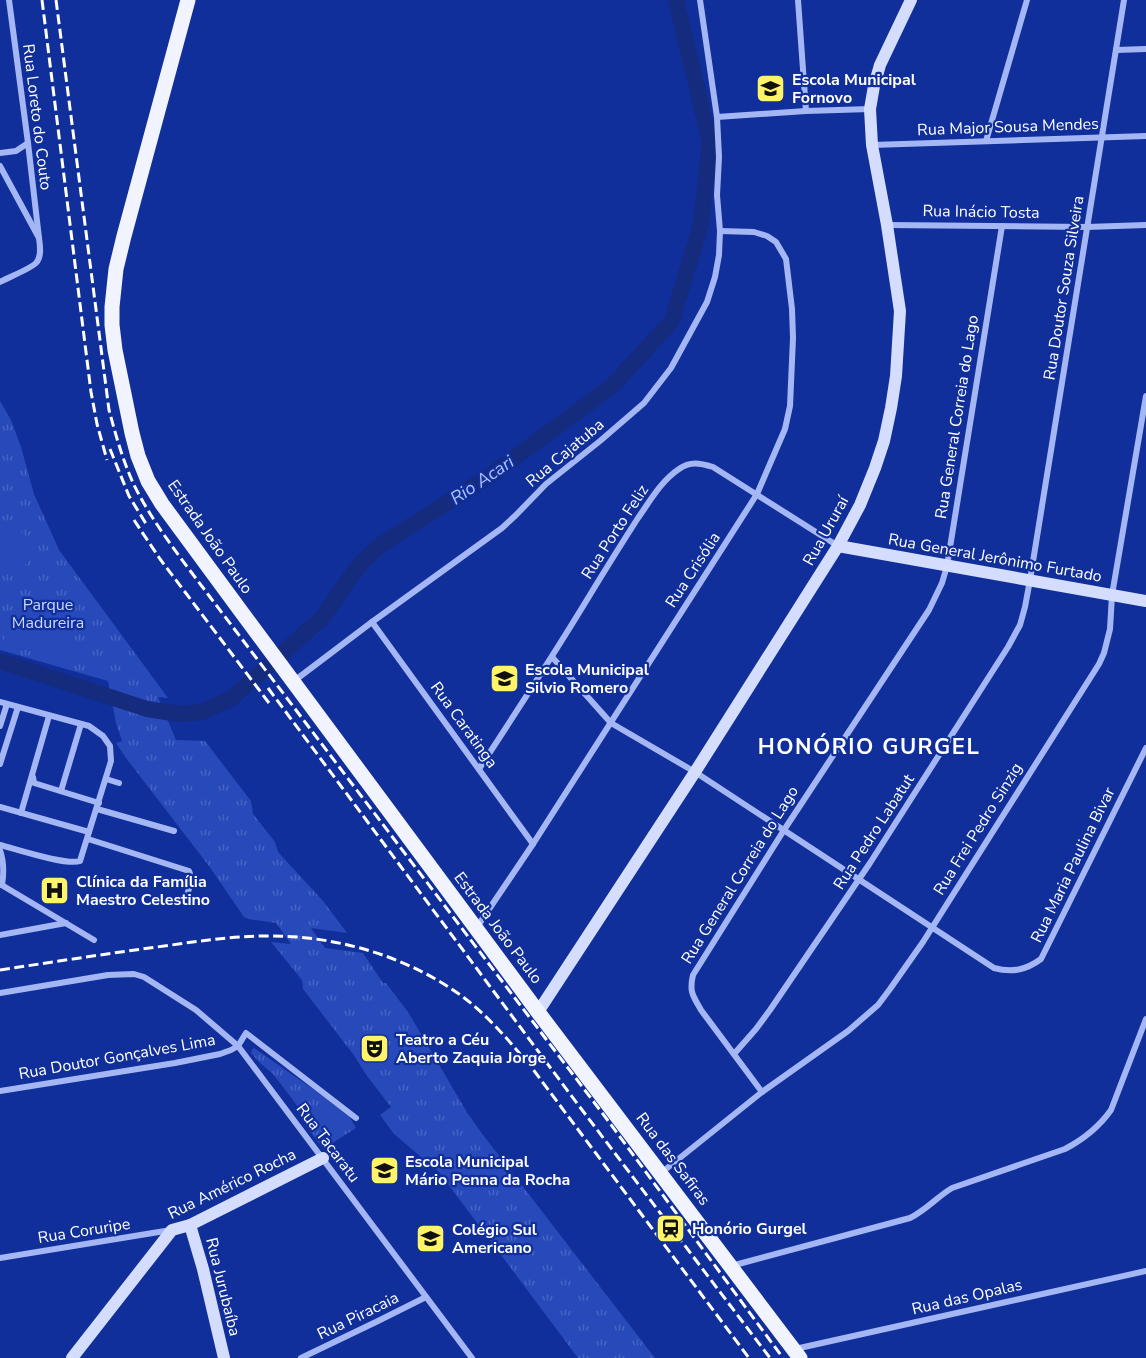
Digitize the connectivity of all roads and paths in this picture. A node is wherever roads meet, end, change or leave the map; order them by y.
1 (9, 0) edge
2 (188, 0) edge
3 (700, 0) edge
4 (798, 0) edge
5 (911, 0) edge
6 (1027, 0) edge
7 (1124, 0) edge
8 (1146, 49) edge
9 (1116, 50) junction
10 (870, 109) junction
11 (806, 111) junction
12 (717, 117) junction
13 (1146, 136) edge
14 (1103, 137) junction
15 (986, 141) junction
16 (28, 143) junction
17 (872, 145) junction
18 (0, 153) edge
19 (0, 166) edge
20 (887, 225) junction
21 (1146, 225) edge
22 (1002, 226) junction
23 (1087, 227) junction
24 (720, 231) junction
25 (39, 238) junction
26 (0, 282) edge
27 (1146, 396) edge
28 (1145, 406) edge
29 (757, 494) junction
30 (838, 546) junction
31 (947, 566) junction
32 (1030, 580) junction
33 (1112, 595) junction
34 (1146, 601) edge
35 (372, 622) junction
36 (552, 657) junction
37 (291, 678) junction
38 (3, 703) edge
39 (18, 707) junction
40 (49, 716) junction
41 (611, 723) junction
42 (81, 724) junction
43 (0, 726) edge
44 (1146, 748) edge
45 (0, 764) edge
46 (479, 769) junction
47 (695, 772) junction
48 (33, 777) junction
49 (106, 779) junction
50 (119, 783) dead end
51 (61, 791) junction
52 (98, 806) junction
53 (0, 807) edge
54 (21, 813) junction
55 (784, 830) junction
56 (174, 831) dead end
57 (88, 836) junction
58 (533, 844) junction
59 (0, 845) edge
60 (0, 850) edge
61 (860, 880) junction
62 (1, 884) edge
63 (186, 900) dead end
64 (66, 923) junction
65 (476, 928) junction
66 (932, 928) junction
67 (0, 935) edge
68 (94, 940) dead end
69 (0, 993) edge
70 (538, 1011) junction
71 (1146, 1019) edge
72 (238, 1046) junction
73 (734, 1054) junction
74 (0, 1091) edge
75 (762, 1092) junction
76 (356, 1118) dead end
77 (323, 1158) junction
78 (661, 1173) junction
79 (190, 1225) junction
80 (172, 1230) junction
81 (0, 1258) edge
82 (731, 1266) junction
83 (1146, 1271) edge
84 (426, 1297) junction
85 (796, 1354) edge
86 (72, 1358) edge
87 (224, 1358) edge
88 (301, 1358) edge
89 (472, 1358) edge

1 - 16 street, Rua Loreto do Couto
2 - 37 main road, Estrada João Paulo
3 - 12 street, Rua Cajatuba
4 - 11 street
5 - 10 street, Rua Ururaí
6 - 15 street
7 - 9 street, Rua Doutor Souza Silveira
8 - 9 street
9 - 14 street, Rua Doutor Souza Silveira
10 - 11 street
10 - 17 street, Rua Ururaí
11 - 12 street
12 - 24 street, Rua Cajatuba
13 - 14 street, Rua Major Sousa Mendes
14 - 15 street, Rua Major Sousa Mendes
14 - 23 street, Rua Doutor Souza Silveira
15 - 17 street, Rua Major Sousa Mendes
16 - 18 street
16 - 25 street, Rua Loreto do Couto
17 - 20 street, Rua Ururaí
19 - 25 street
20 - 22 street, Rua Inácio Tosta
20 - 30 street, Rua Ururaí
21 - 23 street, Rua Inácio Tosta
22 - 23 street, Rua Inácio Tosta
22 - 31 street, Rua General Correia do Lago
23 - 32 street, Rua Doutor Souza Silveira
24 - 29 street, Rua Crisólia
24 - 35 street, Rua Cajatuba
25 - 26 street, Rua Loreto do Couto
27 - 28 street, Rua Frei Pedro Sinzig
28 - 33 street, Rua Frei Pedro Sinzig
29 - 30 street, Rua Porto Feliz
29 - 36 street, Rua Porto Feliz
29 - 41 street, Rua Crisólia
30 - 31 street, Rua General Jerônimo Furtado
30 - 47 street, Rua Ururaí
31 - 32 street, Rua General Jerônimo Furtado
31 - 55 street, Rua General Correia do Lago
32 - 33 street, Rua General Jerônimo Furtado
32 - 61 street, Rua Pedro Labatut
33 - 34 street, Rua General Jerônimo Furtado
33 - 66 street, Rua Frei Pedro Sinzig
35 - 37 street, Rua Cajatuba
35 - 46 street, Rua Caratinga
36 - 41 street
36 - 46 street, Rua Porto Feliz
37 - 65 main road, Estrada João Paulo
38 - 39 street
38 - 43 street
39 - 40 street
39 - 45 street
40 - 42 street
40 - 48 street
41 - 47 street
41 - 58 street, Rua Crisólia
42 - 49 street
42 - 51 street
44 - 66 street, Rua Maria Paulina Bivar
46 - 58 street, Rua Caratinga
47 - 55 street
47 - 70 street, Rua Ururaí
48 - 51 street
48 - 54 street
49 - 50 street
49 - 52 street
51 - 52 street
52 - 56 street
52 - 57 street
53 - 54 street
54 - 57 street
55 - 61 street
55 - 73 street, Rua General Correia do Lago
57 - 59 street
57 - 63 street
58 - 65 street, Rua Crisólia
60 - 62 street
61 - 66 street
61 - 73 street, Rua Pedro Labatut
62 - 64 street
64 - 67 street
64 - 68 street
65 - 70 main road, Estrada João Paulo
66 - 75 street, Rua Frei Pedro Sinzig
69 - 72 street, Rua Tacaratu
70 - 78 main road, Rua das Safiras
71 - 82 street
72 - 74 street, Rua Doutor Gonçalves Lima
72 - 76 street, Rua Doutor Gonçalves Lima
72 - 77 street, Rua Tacaratu
73 - 75 street, Rua General Correia do Lago
75 - 78 street, Rua Frei Pedro Sinzig
77 - 79 street, Rua Américo Rocha
77 - 84 street, Rua Tacaratu
78 - 82 main road, Rua das Safiras
79 - 80 street, Rua Américo Rocha
79 - 87 street, Rua Jurubaíba
80 - 81 street, Rua Coruripe
80 - 86 street, Rua Américo Rocha
82 - 85 main road, Rua das Safiras
83 - 85 street, Rua das Opalas
84 - 88 street, Rua Piracaia
84 - 89 street, Rua Tacaratu

